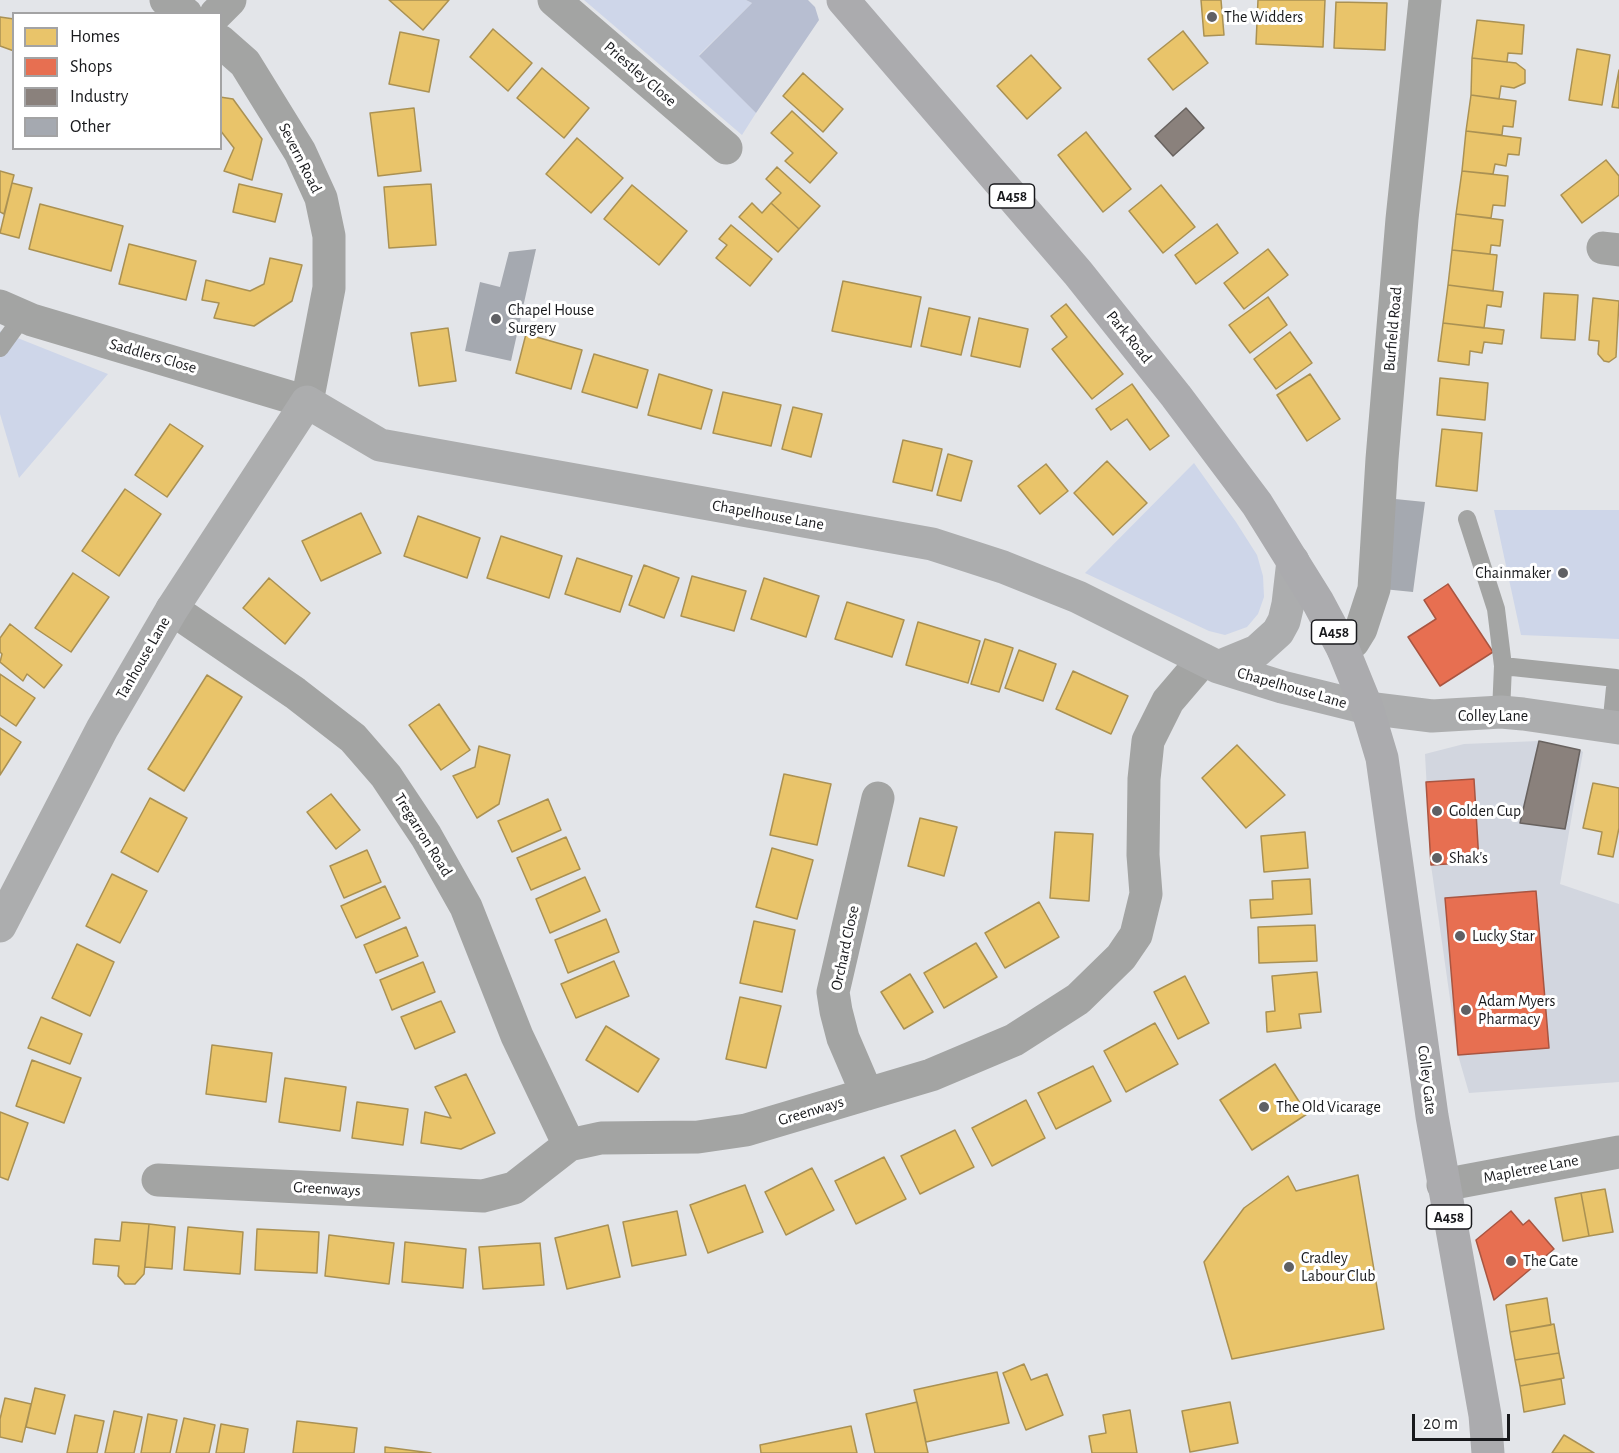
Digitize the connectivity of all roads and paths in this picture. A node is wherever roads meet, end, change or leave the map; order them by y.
1 (166, 0) edge
2 (230, 0) edge
3 (554, 0) edge
4 (843, 0) edge
5 (1425, 0) edge
6 (183, 12) edge
7 (218, 12) edge
8 (222, 42) edge
9 (726, 148) dead end
10 (16, 311) edge
11 (0, 348) edge
12 (307, 402) junction
13 (1467, 519) dead end
14 (1293, 561) junction
15 (172, 609) junction
16 (1343, 649) junction
17 (1211, 663) junction
18 (1503, 666) junction
19 (1367, 708) junction
20 (1501, 712) junction
21 (1615, 727) edge
22 (878, 798) dead end
23 (0, 926) edge
24 (867, 1094) junction
25 (569, 1145) junction
26 (1619, 1152) edge
27 (159, 1180) dead end
28 (1443, 1185) junction
29 (1488, 1453) edge

1 - 6 street
2 - 7 street
3 - 9 street, Priestley Close
4 - 14 highway, Park Road / A458
5 - 16 street, Burfield Road
8 - 12 street, Severn Road
10 - 11 lane
10 - 12 street, Saddlers Close
12 - 15 street, Tanhouse Lane
12 - 17 street, Chapelhouse Lane
13 - 18 lane
14 - 16 highway, Park Road / A458
14 - 17 street, Chapelhouse Lane
15 - 23 street, Tanhouse Lane
15 - 25 street, Tregarron Road
16 - 19 highway, Park Road / A458
17 - 19 street, Chapelhouse Lane
17 - 24 street, Greenways
18 - 20 lane
18 - 21 lane
19 - 20 street, Colley Lane
19 - 28 highway, Colley Gate / A458
20 - 21 street, Colley Lane
22 - 24 street, Orchard Close
24 - 25 street, Greenways
25 - 27 street, Greenways
26 - 28 street, Mapletree Lane
28 - 29 highway, Colley Gate / A458

